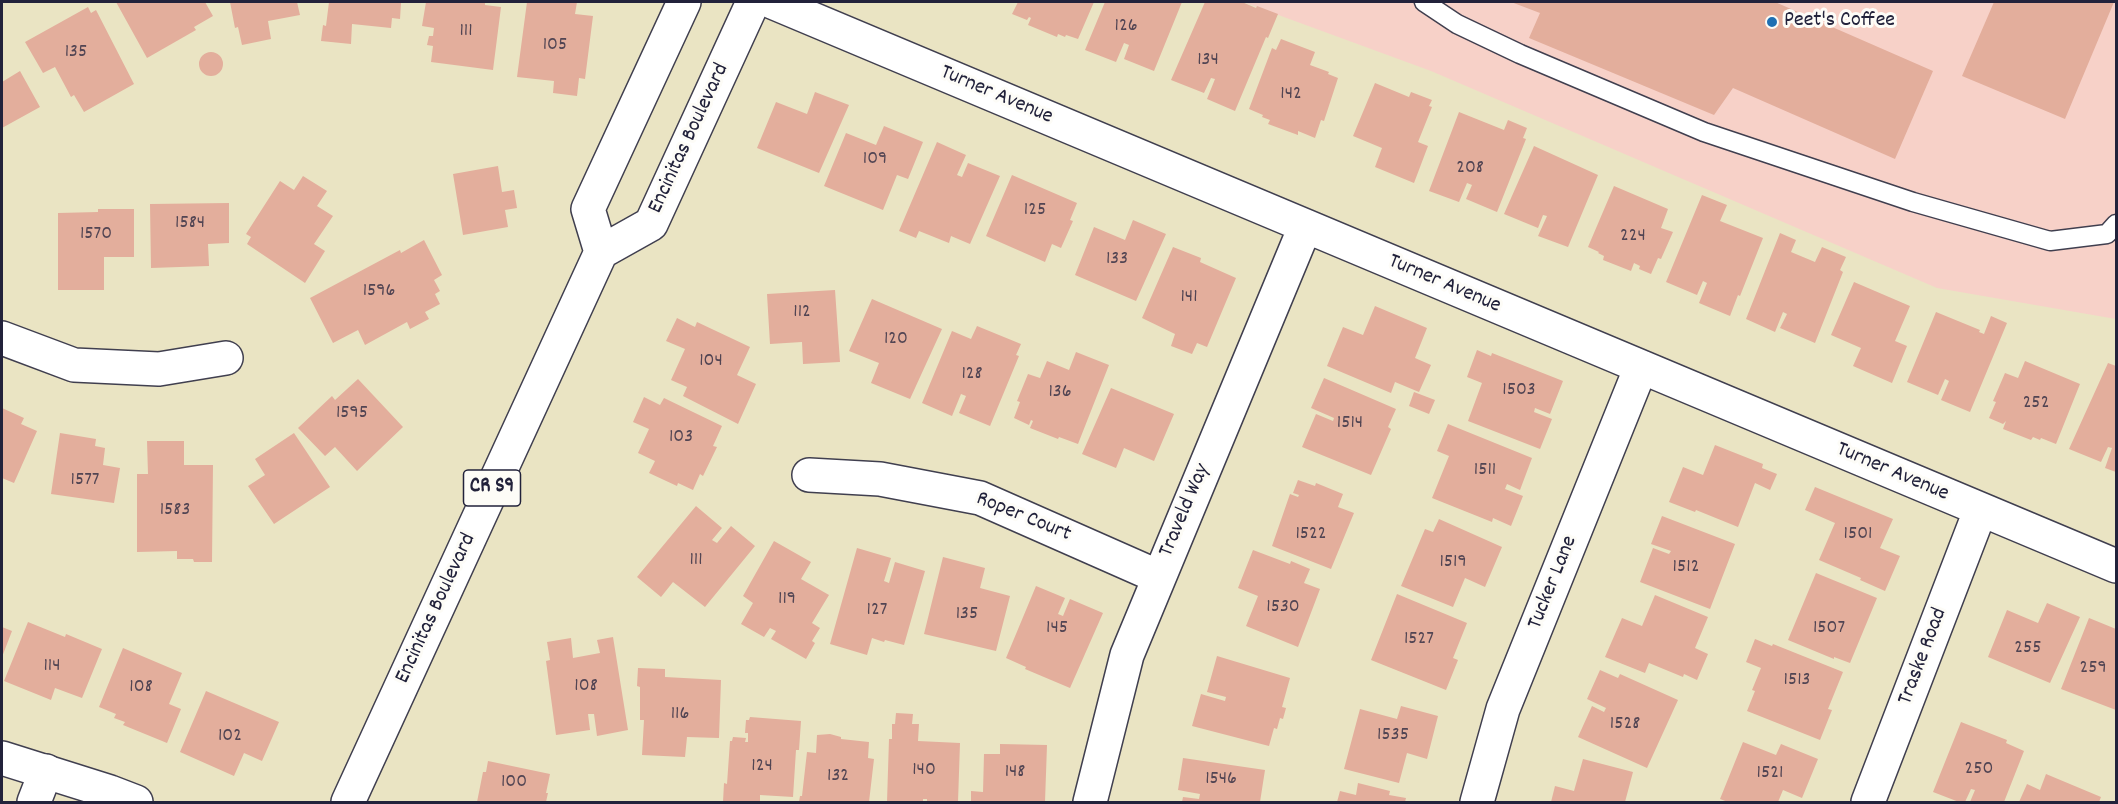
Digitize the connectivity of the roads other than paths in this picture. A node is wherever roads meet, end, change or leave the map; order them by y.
1 (684, 2) edge
2 (753, 2) edge
3 (772, 2) edge
4 (1424, 2) edge
5 (2116, 224) edge
6 (1305, 227) junction
7 (601, 252) junction
8 (2, 338) edge
9 (226, 358) dead end
10 (1641, 367) junction
11 (809, 475) dead end
12 (1980, 511) junction
13 (2116, 566) edge
14 (1159, 577) junction
15 (2, 758) edge
16 (46, 771) junction
17 (34, 802) edge
18 (135, 802) edge
19 (348, 802) edge
20 (1090, 802) edge
21 (1477, 802) edge
22 (1868, 802) edge

1 - 7 street
2 - 7 street, Encinitas Boulevard
3 - 6 street, Turner Avenue
4 - 5 lane
6 - 10 street, Turner Avenue
6 - 14 street, Traveld Way
7 - 19 street, Encinitas Boulevard / CR S9
8 - 9 street
10 - 12 street, Turner Avenue
10 - 21 street, Tucker Lane
11 - 14 street, Roper Court
12 - 13 street, Turner Avenue
12 - 22 street, Traske Road
14 - 20 street, Traveld Way
15 - 16 street
16 - 17 street
16 - 18 street

